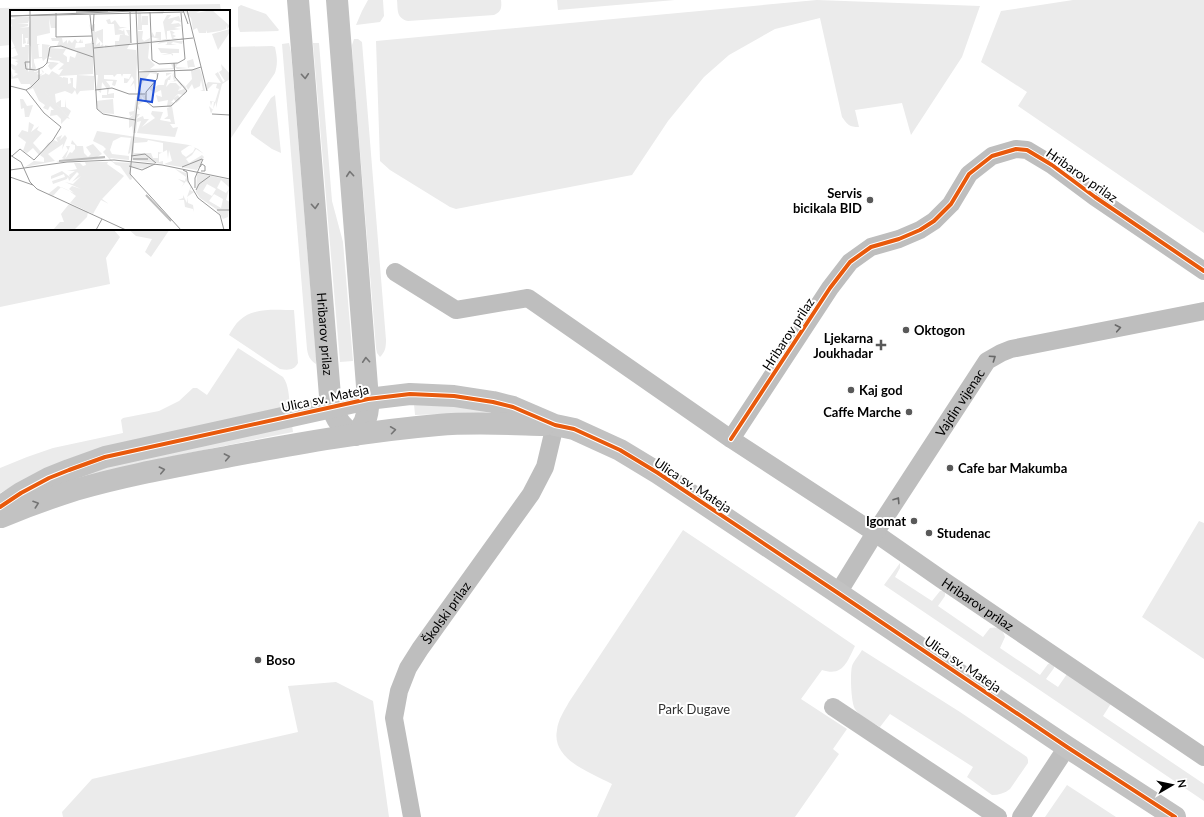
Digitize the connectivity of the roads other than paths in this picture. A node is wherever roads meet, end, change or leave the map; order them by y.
1 (298, 0) edge
2 (337, 0) edge
3 (1204, 271) edge
4 (395, 272) dead end
5 (1204, 311) edge
6 (368, 399) junction
7 (332, 407) junction
8 (555, 425) junction
9 (355, 435) junction
10 (731, 439) junction
11 (0, 507) edge
12 (0, 518) edge
13 (875, 532) junction
14 (838, 592) junction
15 (833, 707) dead end
16 (1067, 747) junction
17 (1204, 757) edge
18 (412, 817) edge
19 (998, 817) edge
20 (1021, 817) edge
21 (1175, 817) edge

1 -> 7 street, Hribarov prilaz
6 -> 2 street
3 - 10 street, Hribarov prilaz
4 - 10 street, Hribarov prilaz
13 -> 5 street, Vajdin vijenac
6 - 7 street, Ulica sv. Mateja
6 - 8 street, Ulica sv. Mateja
6 - 9 street
7 - 9 street, Hribarov prilaz
7 - 11 street, Ulica sv. Mateja
9 -> 8 street, Ulica sv. Mateja
8 - 14 street, Ulica sv. Mateja
8 - 18 street, Školski prilaz
12 -> 9 street, Ulica sv. Mateja
10 - 13 street, Hribarov prilaz
13 - 14 street, Vajdin vijenac
13 - 17 street, Hribarov prilaz
14 - 16 street, Ulica sv. Mateja
15 - 19 street
16 - 20 street
16 - 21 street, Ulica sv. Mateja

